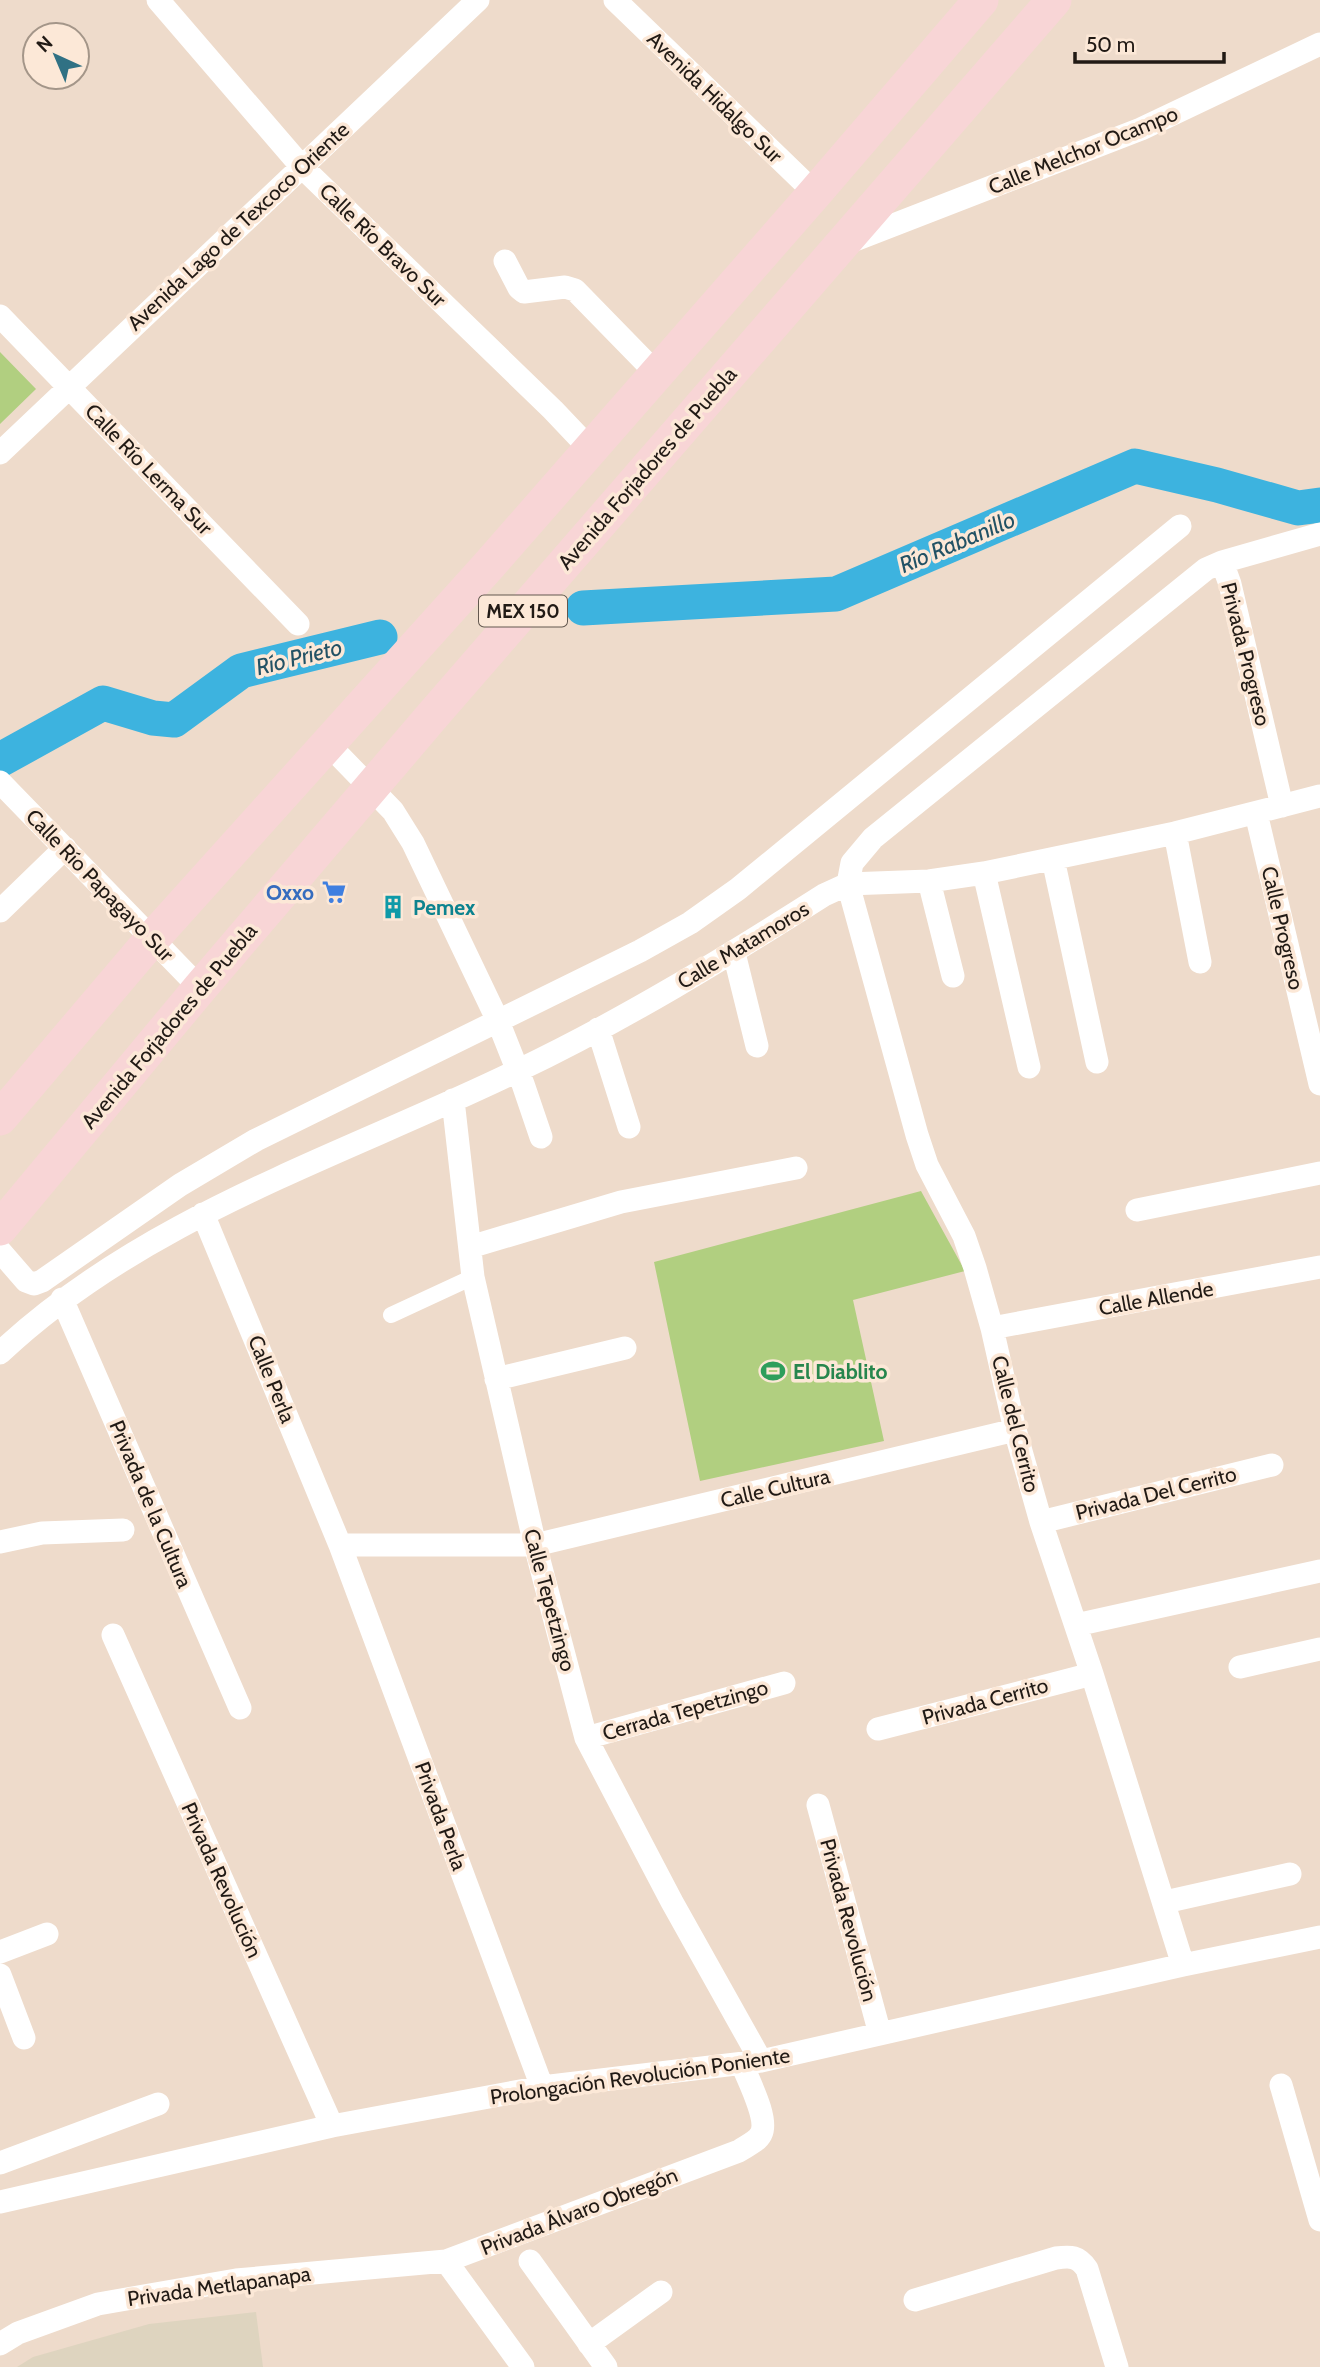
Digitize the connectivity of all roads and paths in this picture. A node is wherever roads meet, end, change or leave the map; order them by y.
1 (158, 0) edge
2 (478, 0) edge
3 (615, 0) edge
4 (981, 0) edge
5 (1054, 0) edge
6 (1320, 44) edge
7 (301, 166) junction
8 (815, 194) junction
9 (841, 245) junction
10 (505, 261) dead end
11 (0, 316) edge
12 (657, 374) junction
13 (69, 386) junction
14 (590, 450) junction
15 (0, 453) edge
16 (1180, 526) dead end
17 (1320, 534) edge
18 (1222, 562) junction
19 (298, 624) dead end
20 (327, 743) junction
21 (0, 782) edge
22 (372, 788) junction
23 (1320, 796) edge
24 (1282, 806) junction
25 (1256, 813) junction
26 (1175, 833) junction
27 (65, 848) junction
28 (1053, 859) junction
29 (984, 873) junction
30 (929, 881) junction
31 (848, 884) junction
32 (0, 911) edge
33 (152, 939) junction
34 (734, 953) junction
35 (1200, 962) dead end
36 (953, 976) dead end
37 (200, 988) junction
38 (498, 1021) junction
39 (598, 1029) junction
40 (1316, 1045) edge
41 (757, 1046) dead end
42 (1097, 1062) dead end
43 (1029, 1067) dead end
44 (518, 1071) junction
45 (1320, 1084) edge
46 (453, 1100) junction
47 (0, 1118) edge
48 (629, 1127) dead end
49 (541, 1137) dead end
50 (796, 1168) dead end
51 (1320, 1173) edge
52 (1137, 1210) dead end
53 (203, 1214) junction
54 (0, 1228) edge
55 (470, 1247) junction
56 (0, 1251) edge
57 (1320, 1268) edge
58 (473, 1277) junction
59 (62, 1299) junction
60 (391, 1315) dead end
61 (992, 1328) junction
62 (625, 1348) dead end
63 (0, 1353) edge
64 (496, 1379) junction
65 (1015, 1430) junction
66 (1272, 1465) dead end
67 (1041, 1522) junction
68 (123, 1530) dead end
69 (0, 1542) edge
70 (340, 1545) junction
71 (534, 1545) junction
72 (1320, 1571) edge
73 (1076, 1625) junction
74 (113, 1634) dead end
75 (1320, 1649) edge
76 (1240, 1667) dead end
77 (1093, 1674) junction
78 (783, 1683) dead end
79 (240, 1708) dead end
80 (878, 1729) dead end
81 (586, 1738) junction
82 (818, 1805) dead end
83 (1290, 1874) dead end
84 (1165, 1902) junction
85 (47, 1934) dead end
86 (1320, 1937) edge
87 (0, 1952) edge
88 (1183, 1965) junction
89 (0, 1975) edge
90 (880, 2034) junction
91 (24, 2038) dead end
92 (752, 2063) junction
93 (1281, 2085) dead end
94 (542, 2087) junction
95 (158, 2104) dead end
96 (332, 2126) junction
97 (0, 2163) edge
98 (0, 2202) edge
99 (1320, 2220) edge
100 (446, 2261) junction
101 (530, 2261) dead end
102 (662, 2292) dead end
103 (915, 2300) dead end
104 (589, 2343) junction
105 (0, 2344) edge
106 (523, 2367) edge
107 (606, 2367) edge
108 (1117, 2367) edge

1 - 7 street, Calle Río Bravo Sur
2 - 7 street, Avenida Lago de Texcoco Oriente
3 - 8 street, Avenida Hidalgo Sur
4 - 8 main road, MEX 150
5 - 9 main road, Avenida Forjadores de Puebla / MEX 150
6 - 9 street, Calle Melchor Ocampo
7 - 13 street, Avenida Lago de Texcoco Oriente
7 - 14 street, Calle Río Bravo Sur
8 - 12 main road, MEX 150
9 - 22 main road, Avenida Forjadores de Puebla / MEX 150
10 - 12 street
11 - 13 street, Calle Río Lerma Sur
12 - 14 main road, MEX 150
13 - 15 street, Avenida Lago de Texcoco Oriente
13 - 19 street, Calle Río Lerma Sur
14 - 20 main road, MEX 150
16 - 38 street
17 - 18 street, Privada Progreso
18 - 24 street, Privada Progreso
18 - 31 street
20 - 22 street
20 - 33 main road, MEX 150
21 - 27 street, Calle Río Papagayo Sur
22 - 37 main road, Avenida Forjadores de Puebla / MEX 150
22 - 38 street
23 - 24 street, Calle Matamoros
24 - 25 street, Calle Matamoros
25 - 26 street, Calle Matamoros
25 - 40 street, Calle Progreso
26 - 28 street, Calle Matamoros
26 - 35 street
27 - 32 street
27 - 33 street, Calle Río Papagayo Sur
28 - 29 street, Calle Matamoros
28 - 42 street
29 - 30 street, Calle Matamoros
29 - 43 street
30 - 31 street, Calle Matamoros
30 - 36 street
31 - 34 street, Calle Matamoros
31 - 61 street, Calle del Cerrito
33 - 37 street, Calle Río Papagayo Sur
33 - 47 main road, MEX 150
34 - 39 street, Calle Matamoros
34 - 41 street
37 - 54 main road, Avenida Forjadores de Puebla / MEX 150
38 - 44 street
38 - 56 street
39 - 44 street, Calle Matamoros
39 - 48 street
40 - 45 street, Calle Progreso
44 - 46 street, Calle Matamoros
44 - 49 street
46 - 53 street, Calle Matamoros
46 - 55 street, Calle Tepetzingo
50 - 55 street
51 - 52 street
53 - 59 street, Calle Matamoros
53 - 70 street, Calle Perla
55 - 58 street, Calle Tepetzingo
57 - 61 street, Calle Allende
58 - 60 street
58 - 64 street, Calle Tepetzingo
59 - 63 street, Calle Matamoros
59 - 79 street, Privada de la Cultura
61 - 65 street, Calle del Cerrito
62 - 64 street
64 - 71 street, Calle Tepetzingo
65 - 67 street, Calle del Cerrito
65 - 71 street, Calle Cultura
66 - 67 street, Privada Del Cerrito
67 - 73 street, Calle del Cerrito
68 - 69 street, Privada de la Cultura
70 - 71 street, Calle Cultura
70 - 94 street, Privada Perla
71 - 81 street, Calle Tepetzingo
72 - 73 street
73 - 77 street, Calle del Cerrito
74 - 96 street, Privada Revolución
75 - 76 street
77 - 80 street, Privada Cerrito
77 - 84 street, Calle del Cerrito
78 - 81 street, Cerrada Tepetzingo
81 - 92 street, Calle Tepetzingo
82 - 90 street, Privada Revolución
83 - 84 street
84 - 88 street, Calle del Cerrito
85 - 87 street
86 - 88 street, Prolongación Revolución Poniente
88 - 90 street, Prolongación Revolución Poniente
89 - 91 street
90 - 92 street, Prolongación Revolución Poniente
92 - 94 street, Prolongación Revolución Poniente
92 - 100 street, Privada Álvaro Obregón
93 - 99 street
94 - 96 street, Prolongación Revolución Poniente
95 - 97 street
96 - 98 street, Prolongación Revolución Poniente
100 - 105 street, Privada Metlapanapa
100 - 106 street
101 - 104 street
102 - 104 street
103 - 108 street
104 - 107 street

